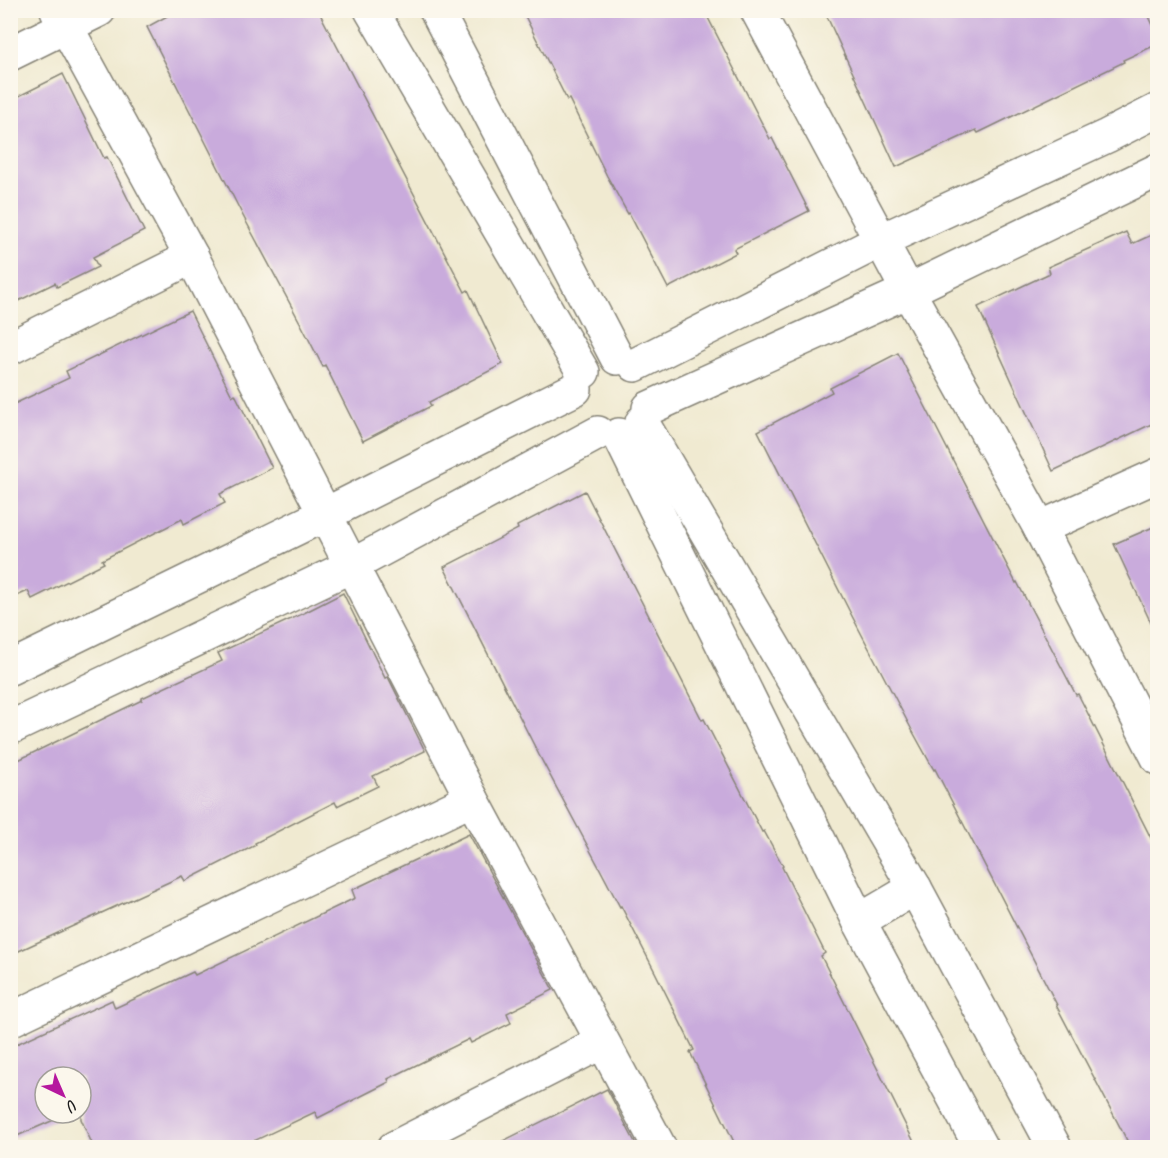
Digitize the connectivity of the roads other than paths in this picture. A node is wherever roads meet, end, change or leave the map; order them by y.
1 (99, 10) edge
2 (371, 10) edge
3 (436, 10) edge
4 (757, 10) edge
5 (62, 19) edge
6 (10, 54) edge
7 (1158, 110) edge
8 (1107, 136) junction
9 (1144, 176) edge
10 (882, 240) junction
11 (192, 257) junction
12 (908, 291) junction
13 (10, 348) edge
14 (626, 362) junction
15 (579, 380) junction
16 (627, 424) junction
17 (1158, 475) edge
18 (325, 514) junction
19 (1040, 528) junction
20 (351, 566) junction
21 (10, 668) edge
22 (10, 728) edge
23 (1158, 758) edge
24 (472, 799) junction
25 (915, 888) junction
26 (859, 921) junction
27 (10, 1020) edge
28 (602, 1042) junction
29 (394, 1148) edge
30 (660, 1148) edge
31 (981, 1148) edge
32 (1054, 1148) edge

1 - 5 street
2 - 15 street
3 - 14 street
4 - 10 street
5 - 6 street
5 - 11 street
7 - 8 street
8 - 9 street
8 - 10 street
9 - 12 street
10 - 12 street
10 - 14 street
11 - 13 street
11 - 18 street
12 - 16 street
12 - 19 street
14 - 15 street
14 - 16 street
15 - 16 street
15 - 18 street
16 - 20 street
16 - 25 street
16 - 26 street
17 - 19 street
18 - 20 street
18 - 21 street
19 - 23 street
20 - 22 street
20 - 24 street
24 - 27 street
24 - 28 street
25 - 26 street
25 - 32 street
26 - 31 street
28 - 29 street
28 - 30 street

